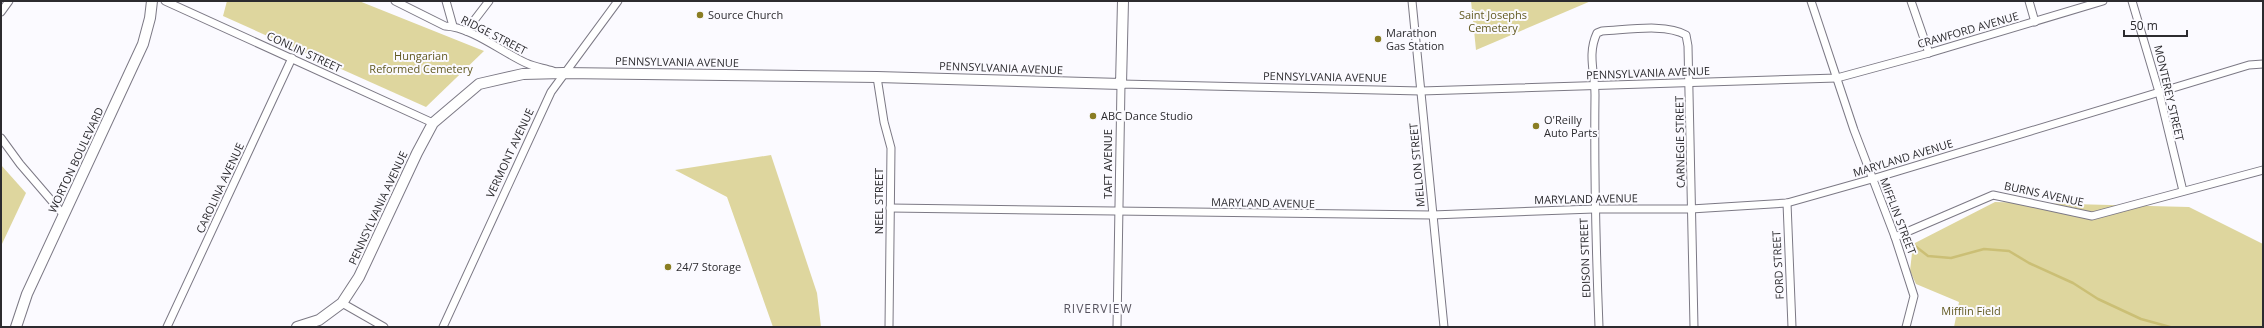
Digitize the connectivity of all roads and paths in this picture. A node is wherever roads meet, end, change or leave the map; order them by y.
1 (9, 1) edge
2 (152, 1) edge
3 (165, 1) edge
4 (395, 1) edge
5 (446, 1) edge
6 (489, 1) edge
7 (618, 1) edge
8 (1123, 1) edge
9 (1412, 1) edge
10 (1811, 1) edge
11 (1911, 1) edge
12 (2029, 1) edge
13 (2103, 1) edge
14 (2132, 1) edge
15 (1, 12) edge
16 (2035, 22) junction
17 (453, 26) junction
18 (466, 32) junction
19 (1929, 53) junction
20 (292, 58) junction
21 (2263, 64) edge
22 (1592, 68) joint
23 (563, 73) junction
24 (877, 77) junction
25 (1837, 78) junction
26 (1121, 84) junction
27 (1690, 84) junction
28 (1595, 86) junction
29 (1421, 91) junction
30 (2159, 92) junction
31 (433, 123) junction
32 (1, 138) edge
33 (2263, 170) edge
34 (1872, 179) junction
35 (2183, 191) junction
36 (1787, 203) junction
37 (890, 208) junction
38 (1594, 209) junction
39 (1691, 209) junction
40 (1120, 212) junction
41 (64, 214) junction
42 (1432, 215) junction
43 (1895, 237) junction
44 (342, 303) junction
45 (16, 327) edge
46 (167, 327) edge
47 (297, 327) edge
48 (384, 327) edge
49 (443, 327) edge
50 (889, 327) edge
51 (1117, 327) edge
52 (1444, 327) edge
53 (1599, 327) edge
54 (1694, 327) edge
55 (1792, 327) edge
56 (1906, 327) edge

1 - 15 street
2 - 41 street, WORTON BOULEVARD
3 - 20 street, CONLIN STREET
4 - 17 street, RIDGE STREET
5 - 17 street
6 - 18 street
7 - 23 street, VERMONT AVENUE
8 - 26 street, TAFT AVENUE
9 - 29 street, MELLON STREET
10 - 25 street, MIFFLIN STREET
11 - 19 street
12 - 16 street
13 - 16 street, CRAWFORD AVENUE
14 - 30 street, MONTEREY STREET
16 - 19 street, CRAWFORD AVENUE
17 - 18 street, RIDGE STREET
18 - 23 street, RIDGE STREET
19 - 25 street, CRAWFORD AVENUE
20 - 31 street, CONLIN STREET
20 - 46 street, CAROLINA AVENUE
21 - 30 street, MARYLAND AVENUE
22 - 27 street, CARNEGIE STREET
22 - 28 street, EDISON STREET
23 - 24 street, PENNSYLVANIA AVENUE
23 - 31 street, PENNSYLVANIA AVENUE
23 - 49 street, VERMONT AVENUE
24 - 26 street, PENNSYLVANIA AVENUE
24 - 37 street, NEEL STREET
25 - 27 street, PENNSYLVANIA AVENUE
25 - 34 street, MIFFLIN STREET
26 - 29 street, PENNSYLVANIA AVENUE
26 - 40 street, TAFT AVENUE
27 - 28 street, PENNSYLVANIA AVENUE
27 - 39 street, CARNEGIE STREET
28 - 29 street, PENNSYLVANIA AVENUE
28 - 38 street, EDISON STREET
29 - 42 street, MELLON STREET
30 - 34 street, MARYLAND AVENUE
30 - 35 street, MONTEREY STREET
31 - 44 street, PENNSYLVANIA AVENUE
32 - 41 street
33 - 35 street, BURNS AVENUE
34 - 36 street, MARYLAND AVENUE
34 - 43 street, MIFFLIN STREET
35 - 43 street, BURNS AVENUE
36 - 39 street, MARYLAND AVENUE
36 - 55 street, FORD STREET
37 - 40 street, MARYLAND AVENUE
37 - 50 street, NEEL STREET
38 - 39 street, MARYLAND AVENUE
38 - 42 street, MARYLAND AVENUE
38 - 53 street, EDISON STREET
39 - 54 street, CARNEGIE STREET
40 - 42 street, MARYLAND AVENUE
40 - 51 street, TAFT AVENUE
41 - 45 street, WORTON BOULEVARD
42 - 52 street, MELLON STREET
43 - 56 street, MIFFLIN STREET
44 - 47 street, PENNSYLVANIA AVENUE
44 - 48 street

